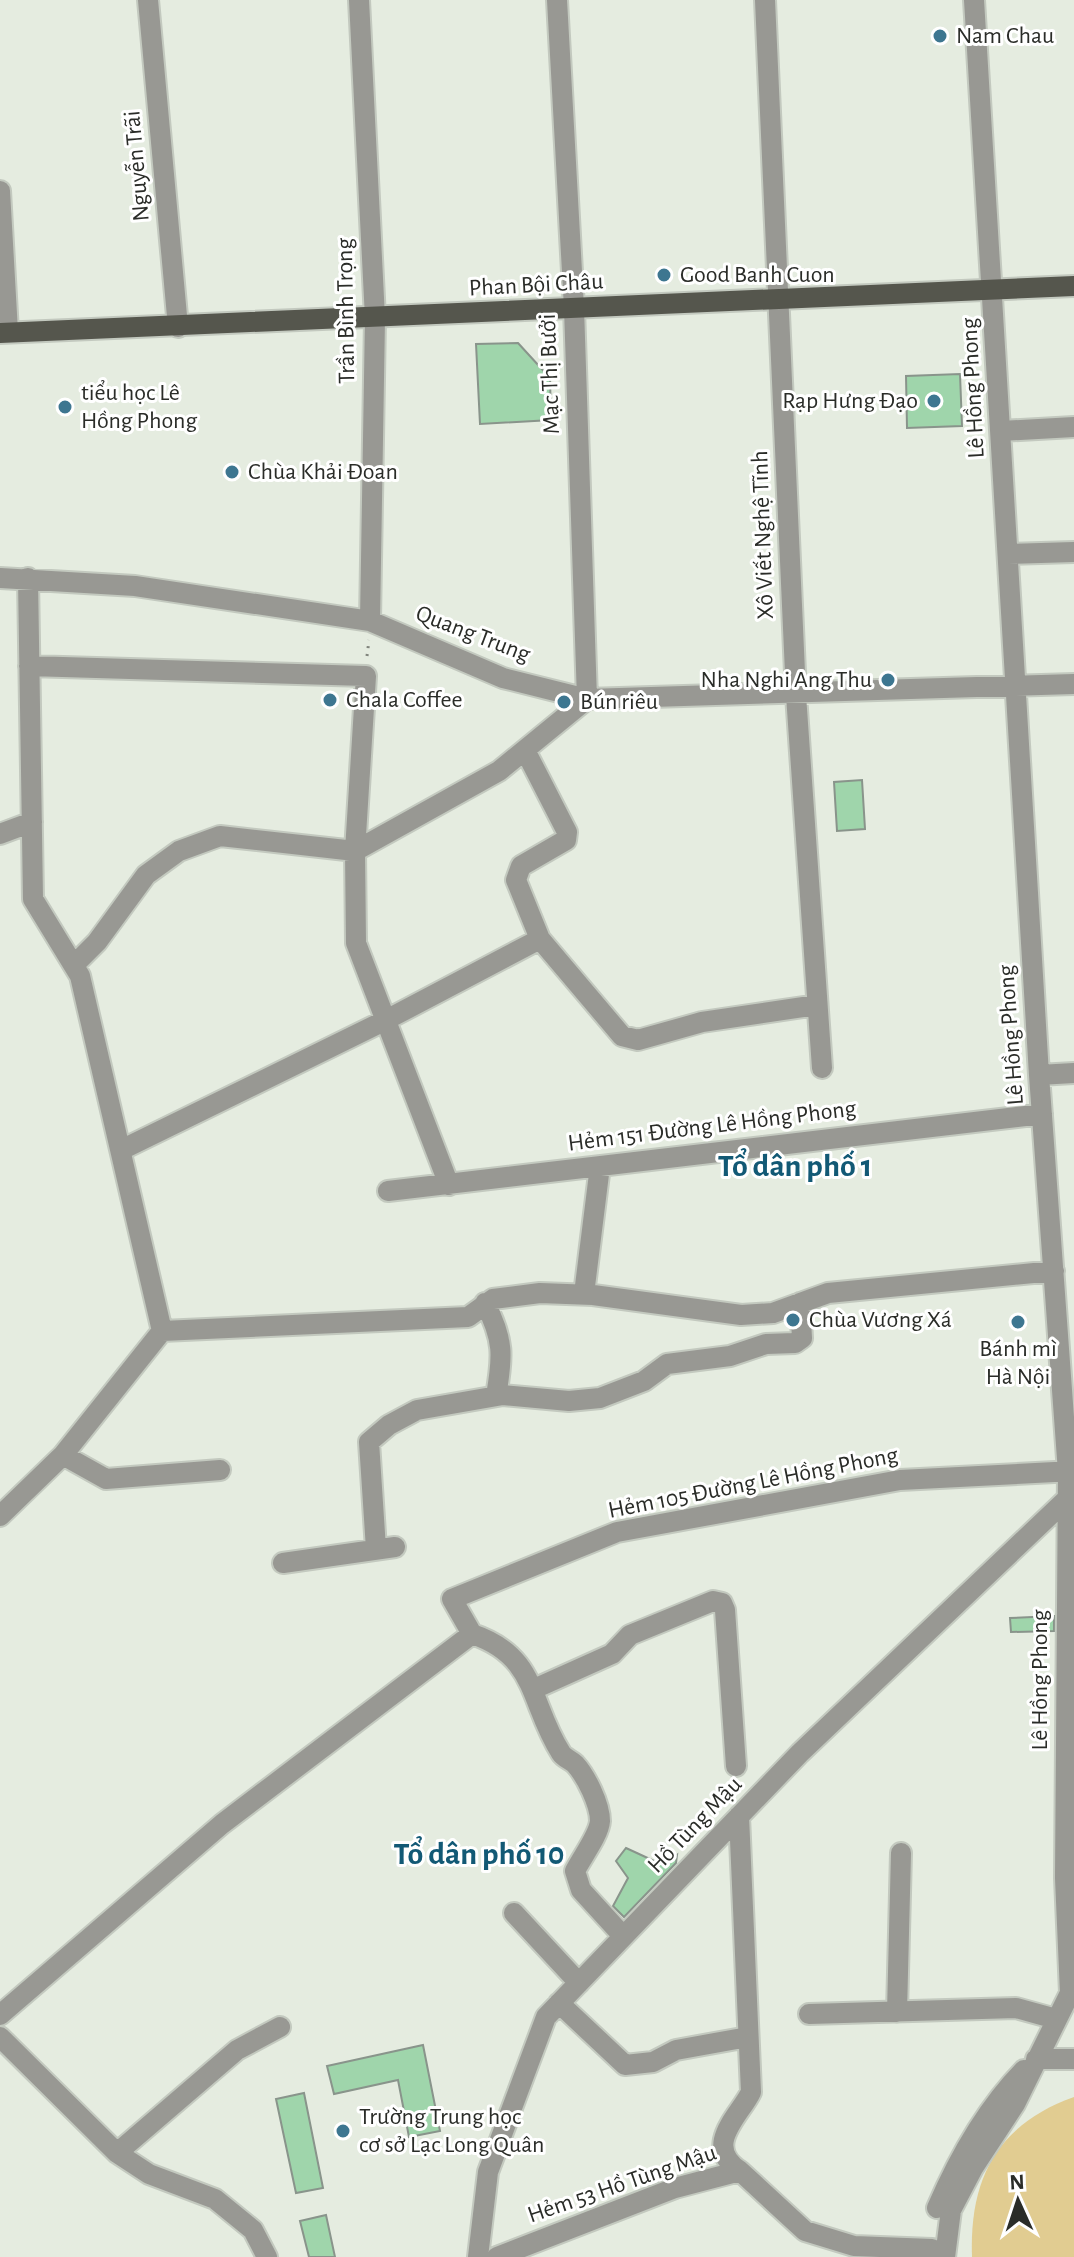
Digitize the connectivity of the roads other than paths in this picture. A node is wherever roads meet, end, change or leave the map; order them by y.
1 (148, 0) edge
2 (359, 0) edge
3 (557, 0) edge
4 (765, 0) edge
5 (974, 0) edge
6 (0, 191) edge
7 (1074, 286) edge
8 (993, 291) junction
9 (779, 300) junction
10 (574, 308) junction
11 (375, 318) junction
12 (178, 327) junction
13 (4, 333) edge
14 (1074, 427) edge
15 (1001, 431) junction
16 (1074, 552) edge
17 (1008, 554) junction
18 (0, 578) edge
19 (28, 578) junction
20 (370, 621) junction
21 (29, 666) junction
22 (1074, 684) edge
23 (1015, 688) junction
24 (796, 695) junction
25 (587, 699) junction
26 (525, 750) junction
27 (32, 822) junction
28 (0, 834) edge
29 (355, 851) junction
30 (540, 939) junction
31 (74, 965) junction
32 (817, 1005) junction
33 (384, 1021) junction
34 (822, 1068) dead end
35 (1074, 1073) edge
36 (1039, 1075) junction
37 (1042, 1114) junction
38 (121, 1150) junction
39 (600, 1166) junction
40 (449, 1185) junction
41 (388, 1191) dead end
42 (1054, 1271) junction
43 (584, 1294) junction
44 (485, 1303) junction
45 (800, 1303) junction
46 (162, 1331) junction
47 (496, 1396) junction
48 (63, 1455) junction
49 (220, 1470) dead end
50 (1071, 1472) edge
51 (1067, 1499) junction
52 (0, 1516) edge
53 (283, 1563) dead end
54 (472, 1634) junction
55 (534, 1689) junction
56 (736, 1766) dead end
57 (739, 1816) junction
58 (901, 1853) dead end
59 (514, 1913) dead end
60 (623, 1936) junction
61 (579, 1983) junction
62 (559, 2003) junction
63 (897, 2012) junction
64 (809, 2014) dead end
65 (0, 2015) edge
66 (1056, 2019) junction
67 (280, 2027) dead end
68 (0, 2037) edge
69 (748, 2037) junction
70 (1036, 2059) junction
71 (1074, 2059) edge
72 (117, 2153) junction
73 (737, 2169) junction
74 (936, 2254) edge
75 (267, 2257) edge
76 (478, 2257) edge
77 (497, 2257) edge

1 - 12 street, Nguyễn Trãi
2 - 11 street, Trần Bình Trọng
3 - 10 street, Mạc Thị Bưởi
4 - 9 street, Xô Viết Nghệ Tĩnh
5 - 8 street, Lê Hồng Phong
6 - 13 street
7 - 8 main road, Phan Bội Châu
8 - 9 main road, Phan Bội Châu
8 - 15 street, Lê Hồng Phong
9 - 10 main road, Phan Bội Châu
9 - 24 street, Xô Viết Nghệ Tĩnh
10 - 11 main road, Phan Bội Châu
10 - 25 street, Mạc Thị Bưởi
11 - 12 main road, Phan Bội Châu
11 - 20 street, Trần Bình Trọng
12 - 13 main road, Phan Bội Châu
14 - 15 street
15 - 17 street, Lê Hồng Phong
16 - 17 street
17 - 23 street, Lê Hồng Phong
18 - 19 street, Quang Trung
19 - 20 street, Quang Trung
19 - 21 street
20 - 25 street, Quang Trung
21 - 27 street
21 - 29 street
22 - 23 street, Quang Trung
23 - 24 street, Quang Trung
23 - 36 street, Lê Hồng Phong
24 - 25 street, Quang Trung
24 - 32 street, Xô Viết Nghệ Tĩnh
25 - 26 street
26 - 29 street
26 - 30 street
27 - 28 street
27 - 31 street
29 - 31 street
29 - 33 street
30 - 32 street
30 - 33 street
31 - 38 street
32 - 34 street, Xô Viết Nghệ Tĩnh
33 - 38 street
33 - 40 street
35 - 36 street
36 - 37 street, Lê Hồng Phong
37 - 39 street, Hẻm 151 Đường Lê Hồng Phong
37 - 42 street, Lê Hồng Phong
38 - 46 street
39 - 40 street, Hẻm 151 Đường Lê Hồng Phong
39 - 43 street
40 - 41 street, Hẻm 151 Đường Lê Hồng Phong
42 - 45 street
42 - 50 street, Lê Hồng Phong
43 - 44 street
43 - 45 street
44 - 46 street
44 - 47 street
45 - 47 street
46 - 48 street
47 - 53 street
48 - 49 street
48 - 52 street
50 - 51 street, Lê Hồng Phong
50 - 54 street, Hẻm 105 Đường Lê Hồng Phong
51 - 57 street, Hồ Tùng Mậu
51 - 66 street, Lê Hồng Phong
54 - 55 street
54 - 65 street
55 - 56 street
55 - 60 street
57 - 60 street, Hồ Tùng Mậu
57 - 69 street
58 - 63 street
59 - 61 street
60 - 61 street, Hồ Tùng Mậu
61 - 62 street, Hồ Tùng Mậu
62 - 69 street
62 - 76 street, Hồ Tùng Mậu
63 - 64 street
63 - 66 street
66 - 70 street, Lê Hồng Phong
67 - 72 street
68 - 72 street
69 - 73 street
70 - 71 street
70 - 74 street, Lê Hồng Phong
72 - 75 street
73 - 74 street, Hẻm 53 Hồ Tùng Mậu
73 - 77 street, Hẻm 53 Hồ Tùng Mậu

